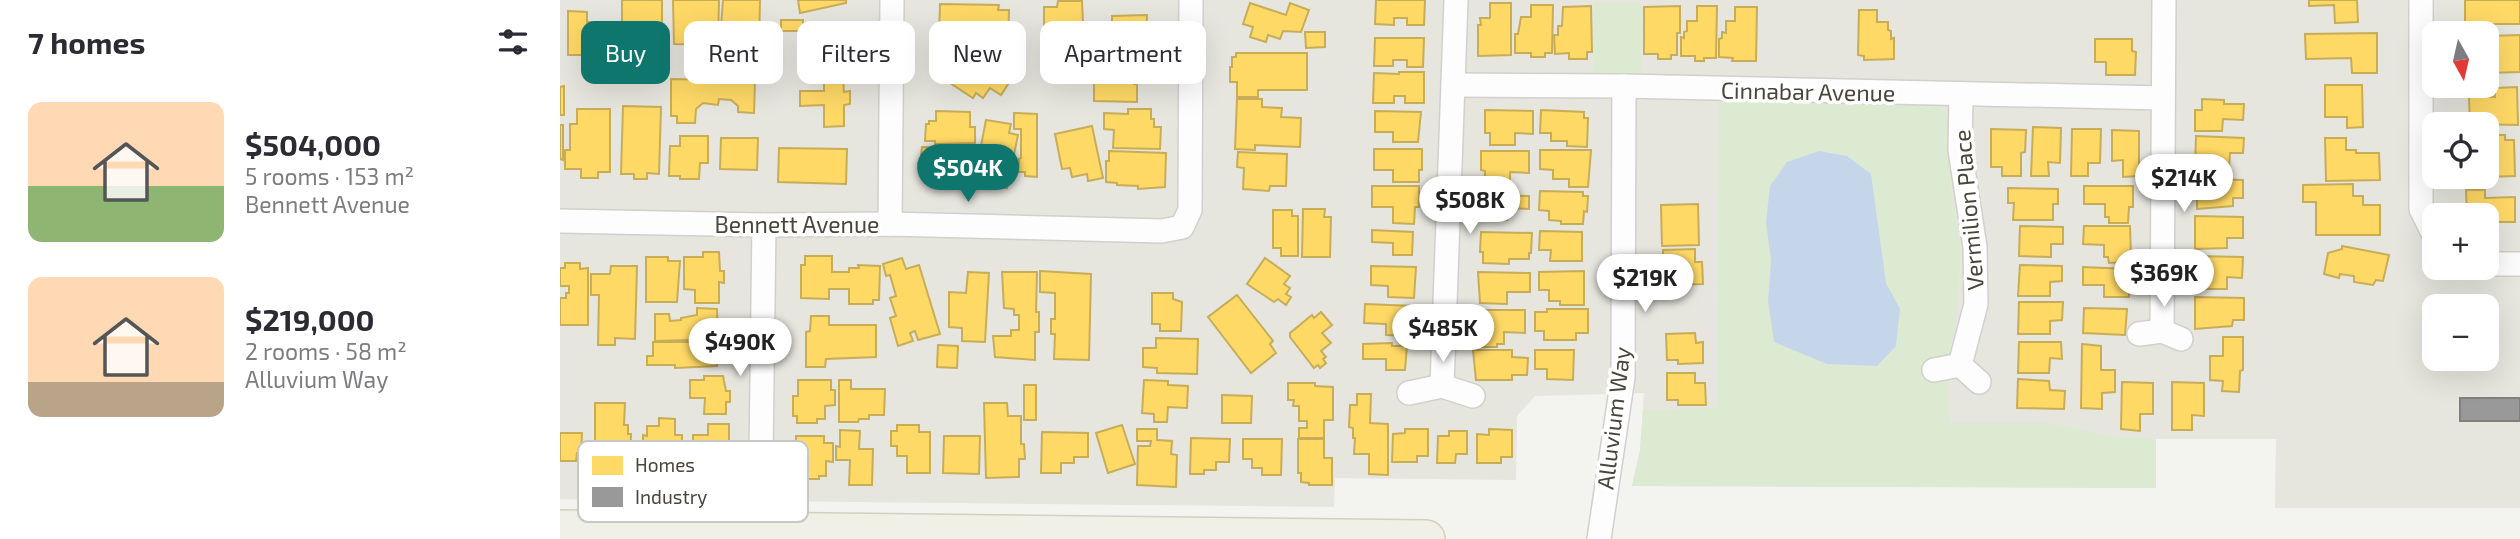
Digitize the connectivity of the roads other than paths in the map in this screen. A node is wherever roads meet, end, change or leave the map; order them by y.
1 (892, 0) edge
2 (1191, 0) edge
3 (1456, 0) edge
4 (2164, 0) edge
5 (2421, 0) edge
6 (1454, 85) junction
7 (1624, 86) junction
8 (1961, 95) junction
9 (2162, 98) junction
10 (2422, 211) edge
11 (560, 221) edge
12 (890, 224) junction
13 (764, 225) junction
14 (2499, 264) edge
15 (2520, 264) edge
16 (2161, 335) dead end
17 (1960, 365) junction
18 (1934, 370) dead end
19 (1979, 382) dead end
20 (1442, 386) junction
21 (1409, 393) dead end
22 (1473, 396) dead end
23 (761, 441) edge
24 (760, 522) edge
25 (560, 528) edge
26 (760, 531) junction
27 (797, 535) edge
28 (1426, 539) edge
29 (1599, 539) edge

1 - 12 street
2 - 12 street, Bennett Avenue
3 - 6 street
4 - 9 street
5 - 10 street
6 - 7 street, Cinnabar Avenue
6 - 20 street
7 - 8 street, Cinnabar Avenue
7 - 29 street, Alluvium Way
8 - 9 street, Cinnabar Avenue
8 - 17 street, Vermilion Place
9 - 16 street
11 - 13 street, Bennett Avenue
12 - 13 street, Bennett Avenue
13 - 23 street
14 - 15 street
17 - 18 street
17 - 19 street
20 - 21 street
20 - 22 street
24 - 26 street
25 - 26 main road
26 - 27 main road
27 - 28 main road

